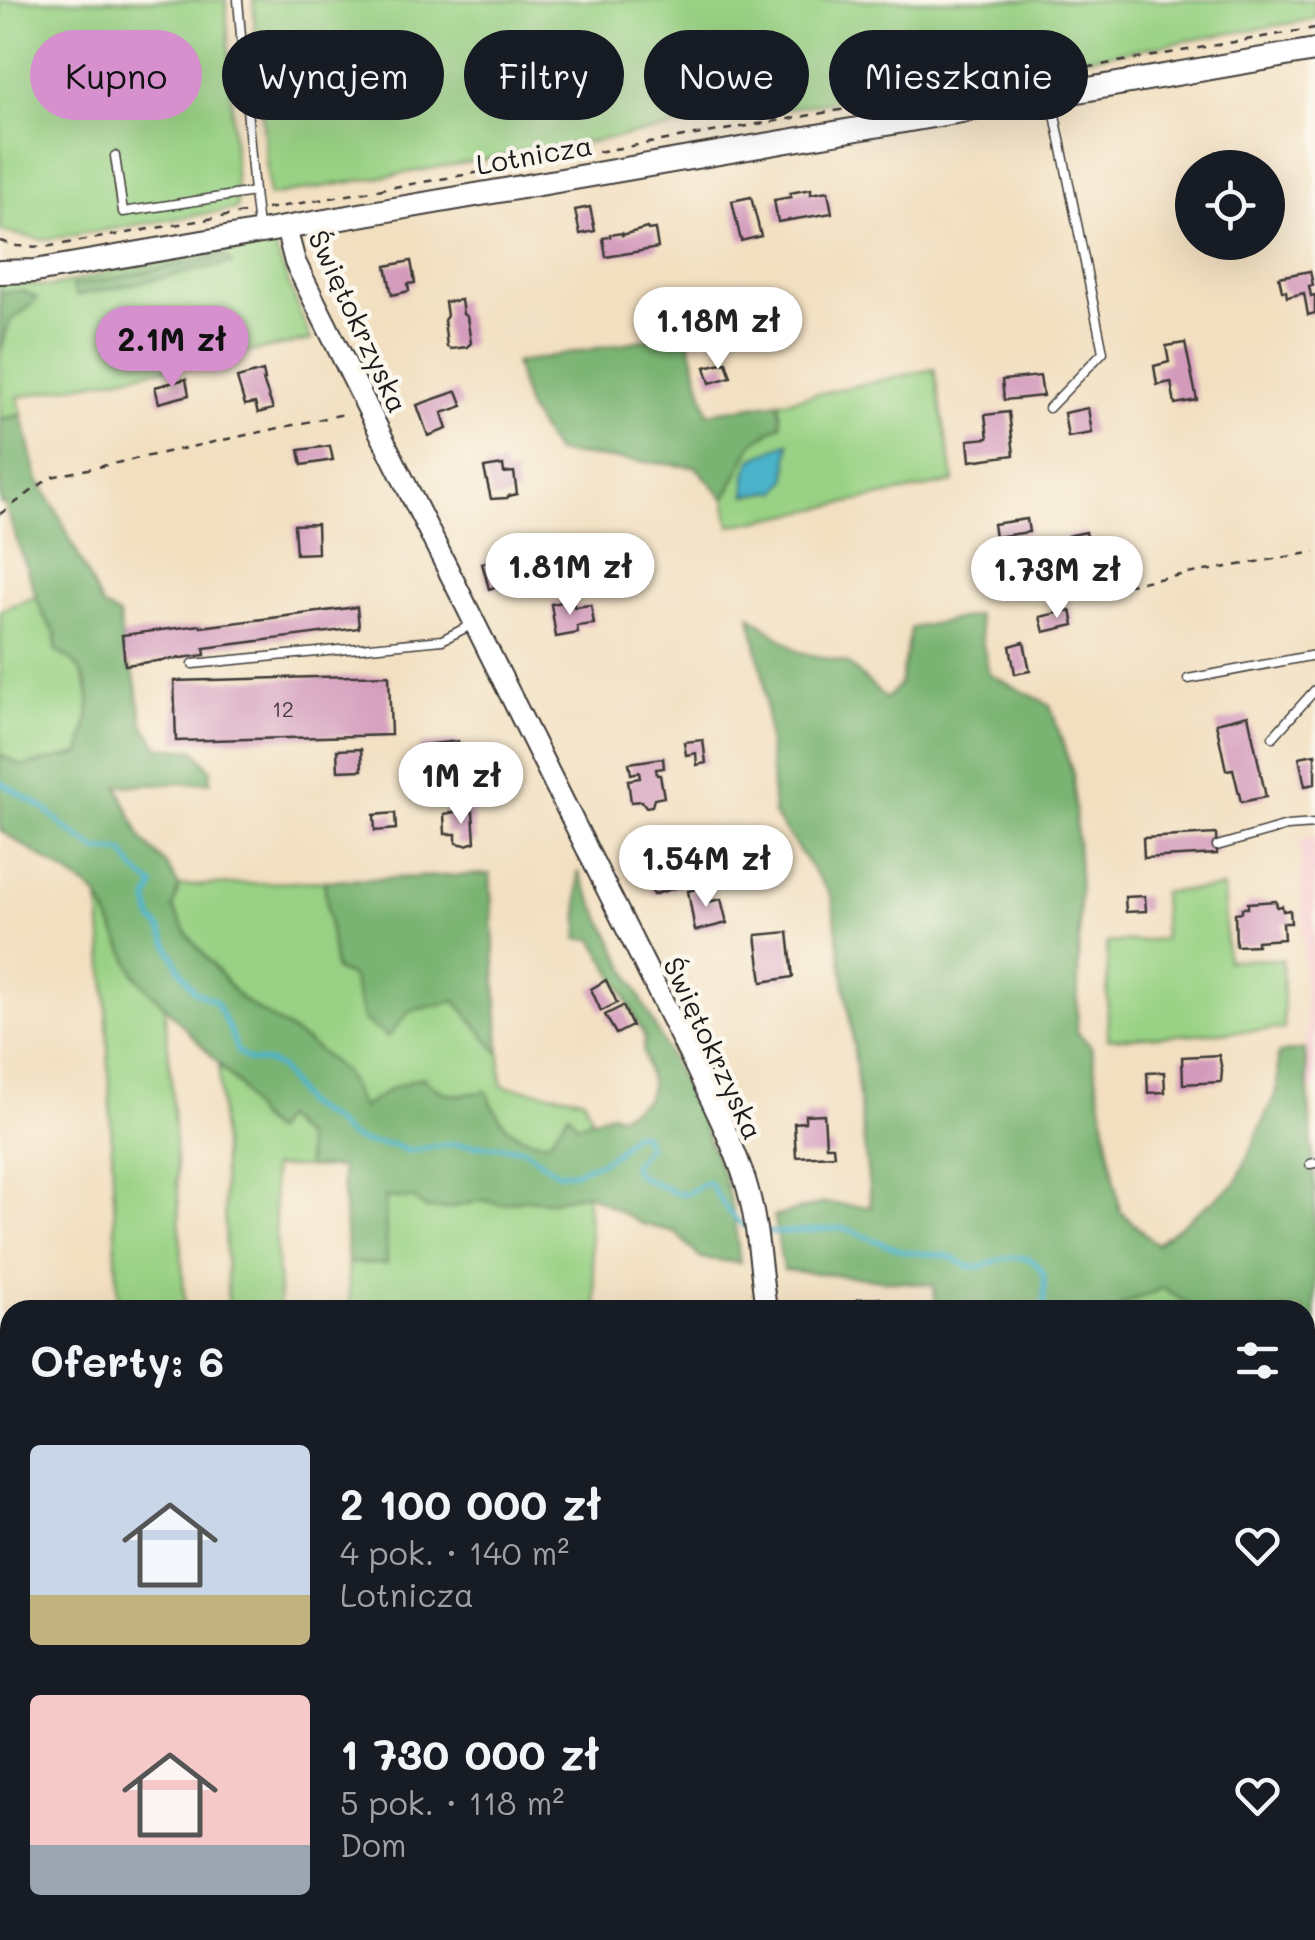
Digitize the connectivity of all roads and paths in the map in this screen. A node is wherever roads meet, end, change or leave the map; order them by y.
1 (238, 0) edge
2 (1314, 47) edge
3 (1088, 88) edge
4 (907, 120) edge
5 (1056, 120) edge
6 (115, 156) dead end
7 (254, 192) junction
8 (257, 222) junction
9 (286, 228) junction
10 (0, 241) edge
11 (0, 272) edge
12 (1049, 408) dead end
13 (368, 409) junction
14 (0, 514) edge
15 (1315, 552) edge
16 (1094, 590) dead end
17 (475, 623) junction
18 (1315, 654) edge
19 (193, 664) dead end
20 (1188, 679) dead end
21 (1315, 690) edge
22 (1273, 737) dead end
23 (1315, 824) edge
24 (1217, 846) dead end
25 (765, 1300) edge

1 - 7 lane
2 - 3 main road, Lotnicza
2 - 8 path
4 - 9 main road, Lotnicza
5 - 12 lane
6 - 7 lane
7 - 8 lane
8 - 9 main road, Lotnicza
8 - 10 path
8 - 11 main road, Lotnicza
9 - 13 street, Świętokrzyska
13 - 14 path
13 - 17 street, Świętokrzyska
15 - 16 path
17 - 19 lane
17 - 25 street, Świętokrzyska
18 - 20 lane
21 - 22 lane
23 - 24 lane

